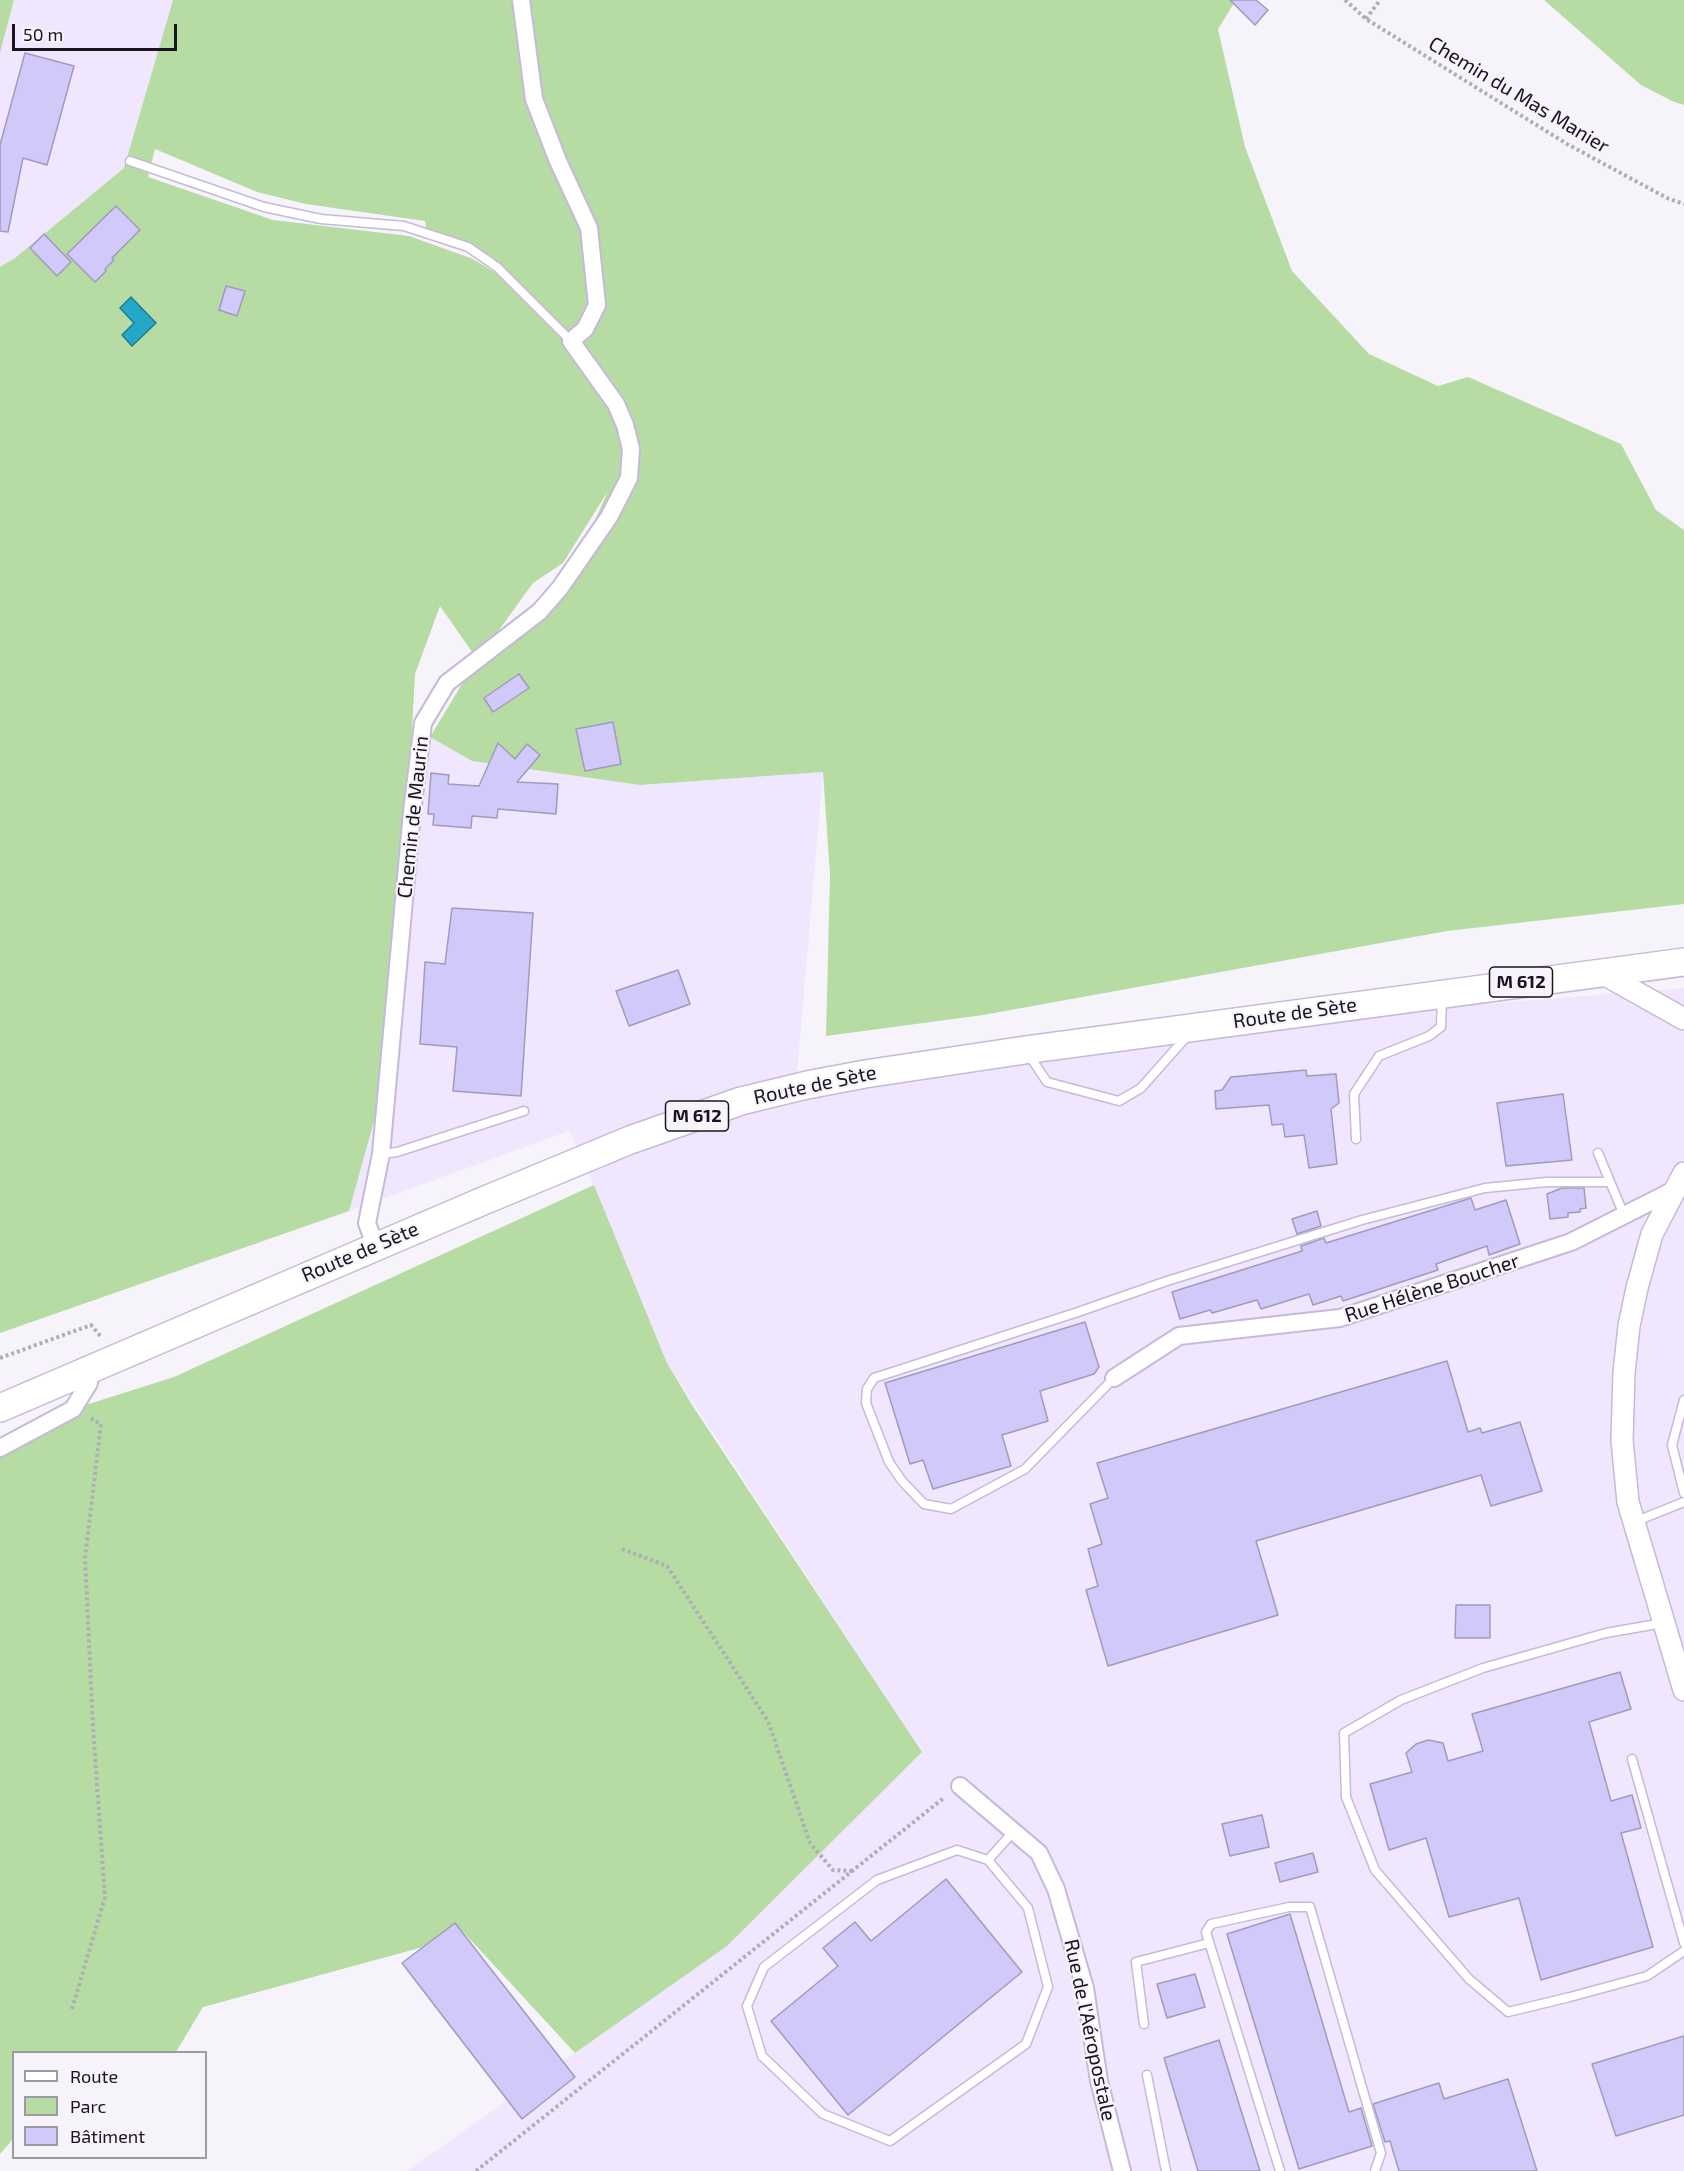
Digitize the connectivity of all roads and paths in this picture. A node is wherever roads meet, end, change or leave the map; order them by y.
1 (521, 0) edge
2 (1345, 0) edge
3 (1380, 0) edge
4 (1366, 19) junction
5 (130, 161) dead end
6 (1684, 204) edge
7 (570, 341) junction
8 (1684, 962) edge
9 (1600, 972) junction
10 (1442, 993) junction
11 (1684, 1019) edge
12 (1196, 1026) junction
13 (1025, 1050) junction
14 (524, 1111) dead end
15 (1356, 1139) dead end
16 (1598, 1153) dead end
17 (381, 1154) junction
18 (1680, 1181) edge
19 (1608, 1182) junction
20 (1624, 1215) junction
21 (375, 1245) junction
22 (118, 1356) junction
23 (0, 1358) edge
24 (86, 1370) junction
25 (1114, 1378) joint
26 (1684, 1400) edge
27 (0, 1408) edge
28 (73, 1409) junction
29 (0, 1448) edge
30 (1684, 1493) edge
31 (1684, 1502) edge
32 (1634, 1522) junction
33 (622, 1549) dead end
34 (1663, 1623) junction
35 (1684, 1690) edge
36 (1632, 1759) dead end
37 (960, 1786) joint
38 (1014, 1830) junction
39 (988, 1860) junction
40 (853, 1871) junction
41 (1684, 1943) edge
42 (1209, 1944) junction
43 (1684, 1951) edge
44 (72, 2009) dead end
45 (1144, 2024) dead end
46 (1147, 2075) dead end
47 (476, 2171) edge
48 (1122, 2171) edge
49 (1166, 2171) edge
50 (1280, 2171) edge
51 (1375, 2171) edge

1 - 7 street
2 - 4 path, Chemin du Mas Manier
3 - 4 path
4 - 6 path, Chemin du Mas Manier
5 - 7 lane
7 - 17 street, Chemin de Maurin
8 - 9 main road, Route de Sète / M 612
9 - 10 main road, Route de Sète / M 612
9 - 11 street
10 - 12 main road, Route de Sète / M 612
10 - 15 lane
12 - 13 main road, Route de Sète / M 612
12 - 13 lane
13 - 21 main road, Route de Sète / M 612
14 - 17 lane
16 - 19 lane
17 - 21 street, Chemin de Maurin
18 - 20 street, Rue Hélène Boucher
18 - 32 street
19 - 20 lane
19 - 25 lane
20 - 25 street, Rue Hélène Boucher
21 - 22 main road, Route de Sète / M 612
22 - 23 path
22 - 24 main road, Route de Sète / M 612
24 - 27 main road, Route de Sète / M 612
24 - 28 street
26 - 30 lane
28 - 29 street
28 - 44 path
31 - 32 lane
32 - 34 street
33 - 40 path
34 - 35 street
34 - 43 lane
36 - 41 lane
37 - 38 street, Rue de l'Aéropostale
37 - 40 path
38 - 39 lane
38 - 48 street, Rue de l'Aéropostale
39 - 39 lane
40 - 47 path
42 - 45 lane
42 - 50 lane
42 - 51 lane
46 - 49 lane

